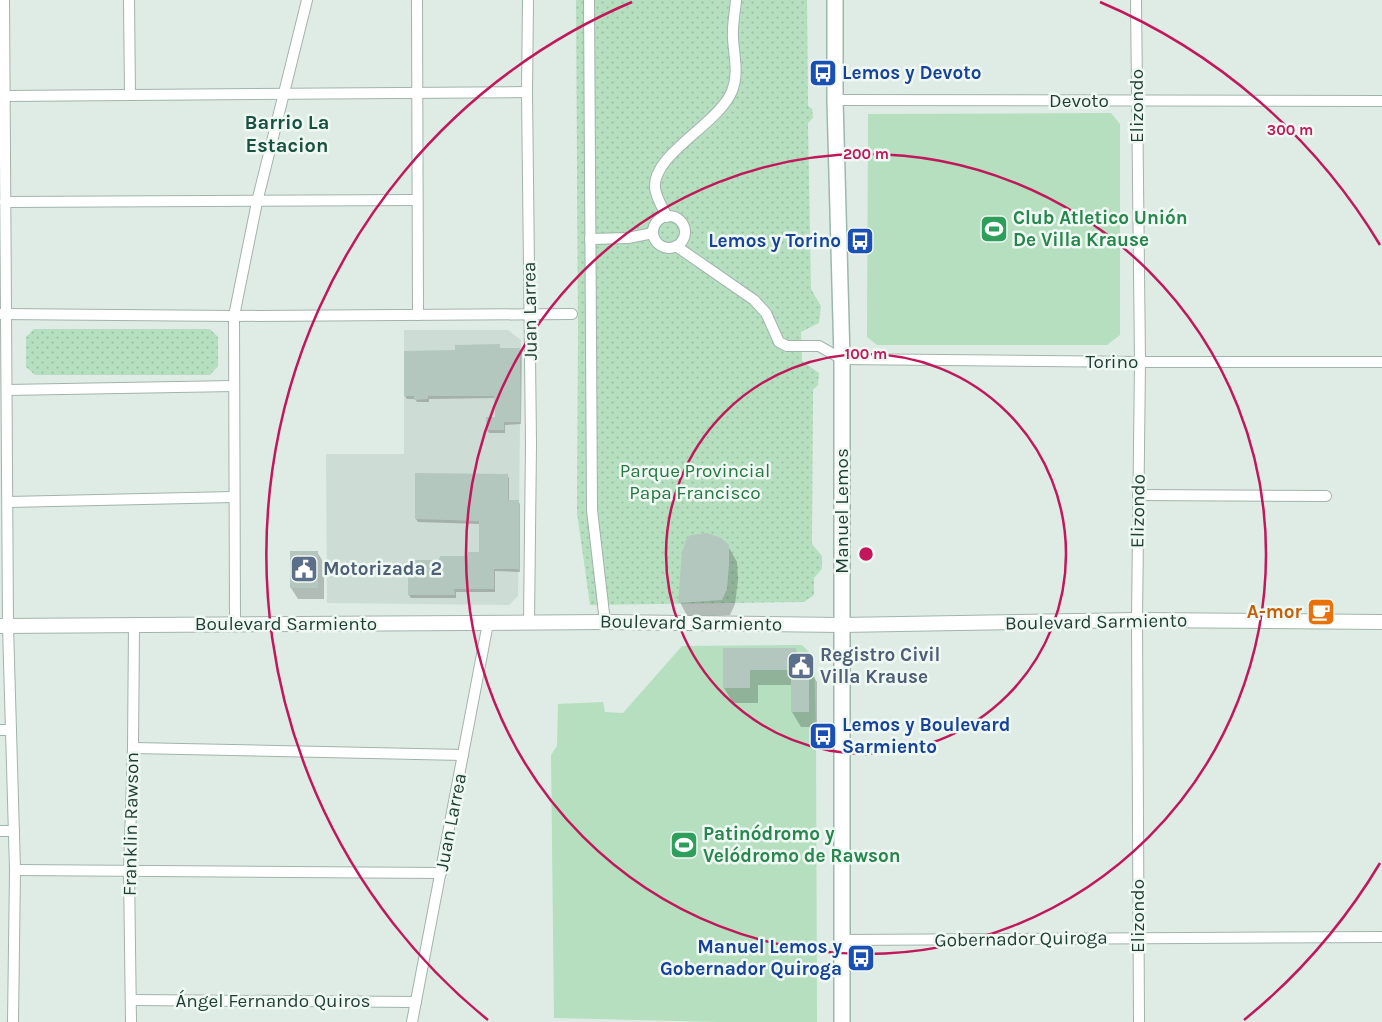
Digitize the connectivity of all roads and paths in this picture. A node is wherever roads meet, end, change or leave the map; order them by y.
1 (4, 0) edge
2 (129, 0) edge
3 (307, 0) edge
4 (417, 0) edge
5 (528, 0) edge
6 (589, 0) edge
7 (736, 0) edge
8 (835, 0) edge
9 (1136, 0) edge
10 (527, 92) junction
11 (417, 93) junction
12 (284, 94) junction
13 (130, 95) junction
14 (5, 96) junction
15 (835, 100) junction
16 (1136, 101) junction
17 (1382, 101) edge
18 (417, 200) junction
19 (5, 202) junction
20 (257, 202) junction
21 (667, 216) junction
22 (653, 232) junction
23 (590, 238) junction
24 (676, 246) junction
25 (3, 314) edge
26 (530, 314) junction
27 (572, 314) dead end
28 (418, 315) junction
29 (234, 316) junction
30 (842, 359) junction
31 (1140, 362) junction
32 (1382, 362) edge
33 (234, 386) junction
34 (7, 390) junction
35 (1138, 495) junction
36 (1326, 496) dead end
37 (234, 497) junction
38 (8, 502) junction
39 (1137, 620) junction
40 (529, 622) junction
41 (605, 622) junction
42 (1382, 622) edge
43 (488, 623) junction
44 (235, 624) junction
45 (134, 625) junction
46 (842, 625) junction
47 (4, 626) edge
48 (5, 730) edge
49 (133, 748) junction
50 (463, 755) junction
51 (0, 831) edge
52 (14, 831) junction
53 (14, 870) junction
54 (129, 870) junction
55 (441, 872) junction
56 (1382, 937) edge
57 (1138, 938) junction
58 (841, 940) junction
59 (131, 1000) junction
60 (416, 1002) junction
61 (13, 1022) edge
62 (130, 1022) edge
63 (412, 1022) edge
64 (842, 1022) edge
65 (1139, 1022) edge

1 - 14 street
2 - 13 street
3 - 12 street
4 - 11 street
5 - 10 street, Juan Larrea
6 - 23 street
7 - 21 street
8 - 15 main road, Manuel Lemos
9 - 16 street, Elizondo
10 - 11 street
10 - 26 street, Juan Larrea
11 - 12 street
11 - 18 street
12 - 13 street
12 - 20 street
13 - 14 street
14 - 19 street
15 - 16 street, Devoto
15 - 30 main road, Manuel Lemos
16 - 17 street, Devoto
16 - 31 street, Elizondo
18 - 20 street
18 - 28 street
19 - 20 street
19 - 25 street
20 - 29 street
21 - 22 street
21 - 24 street
22 - 23 street
22 - 24 street
23 - 41 street
24 - 30 street
25 - 29 street
25 - 34 street
26 - 27 street
26 - 28 street
26 - 40 street, Juan Larrea
28 - 29 street
29 - 33 street
30 - 31 street, Torino
30 - 46 main road, Manuel Lemos
31 - 32 street, Torino
31 - 35 street, Elizondo
33 - 34 street
33 - 37 street
34 - 38 street
35 - 36 street
35 - 39 street, Elizondo
37 - 38 street
37 - 44 street
38 - 47 street
39 - 42 street, Boulevard Sarmiento
39 - 46 street, Boulevard Sarmiento
39 - 57 street, Elizondo
40 - 41 street, Boulevard Sarmiento
40 - 43 street, Boulevard Sarmiento
41 - 46 street, Boulevard Sarmiento
43 - 44 street, Boulevard Sarmiento
43 - 50 street, Juan Larrea
44 - 45 street, Boulevard Sarmiento
45 - 47 street, Boulevard Sarmiento
45 - 49 street, Franklin Rawson
46 - 58 main road, Manuel Lemos
47 - 48 street
48 - 52 street
49 - 50 street
49 - 54 street, Franklin Rawson
50 - 55 street, Juan Larrea
51 - 52 street
52 - 53 street
53 - 54 street
53 - 61 street
54 - 55 street
54 - 59 street, Franklin Rawson
55 - 60 street, Juan Larrea
56 - 57 street, Gobernador Quiroga
57 - 58 street, Gobernador Quiroga
57 - 65 street, Elizondo
58 - 64 main road, Manuel Lemos
59 - 60 street, Ángel Fernando Quiros
59 - 62 street, Franklin Rawson
60 - 63 street, Juan Larrea

